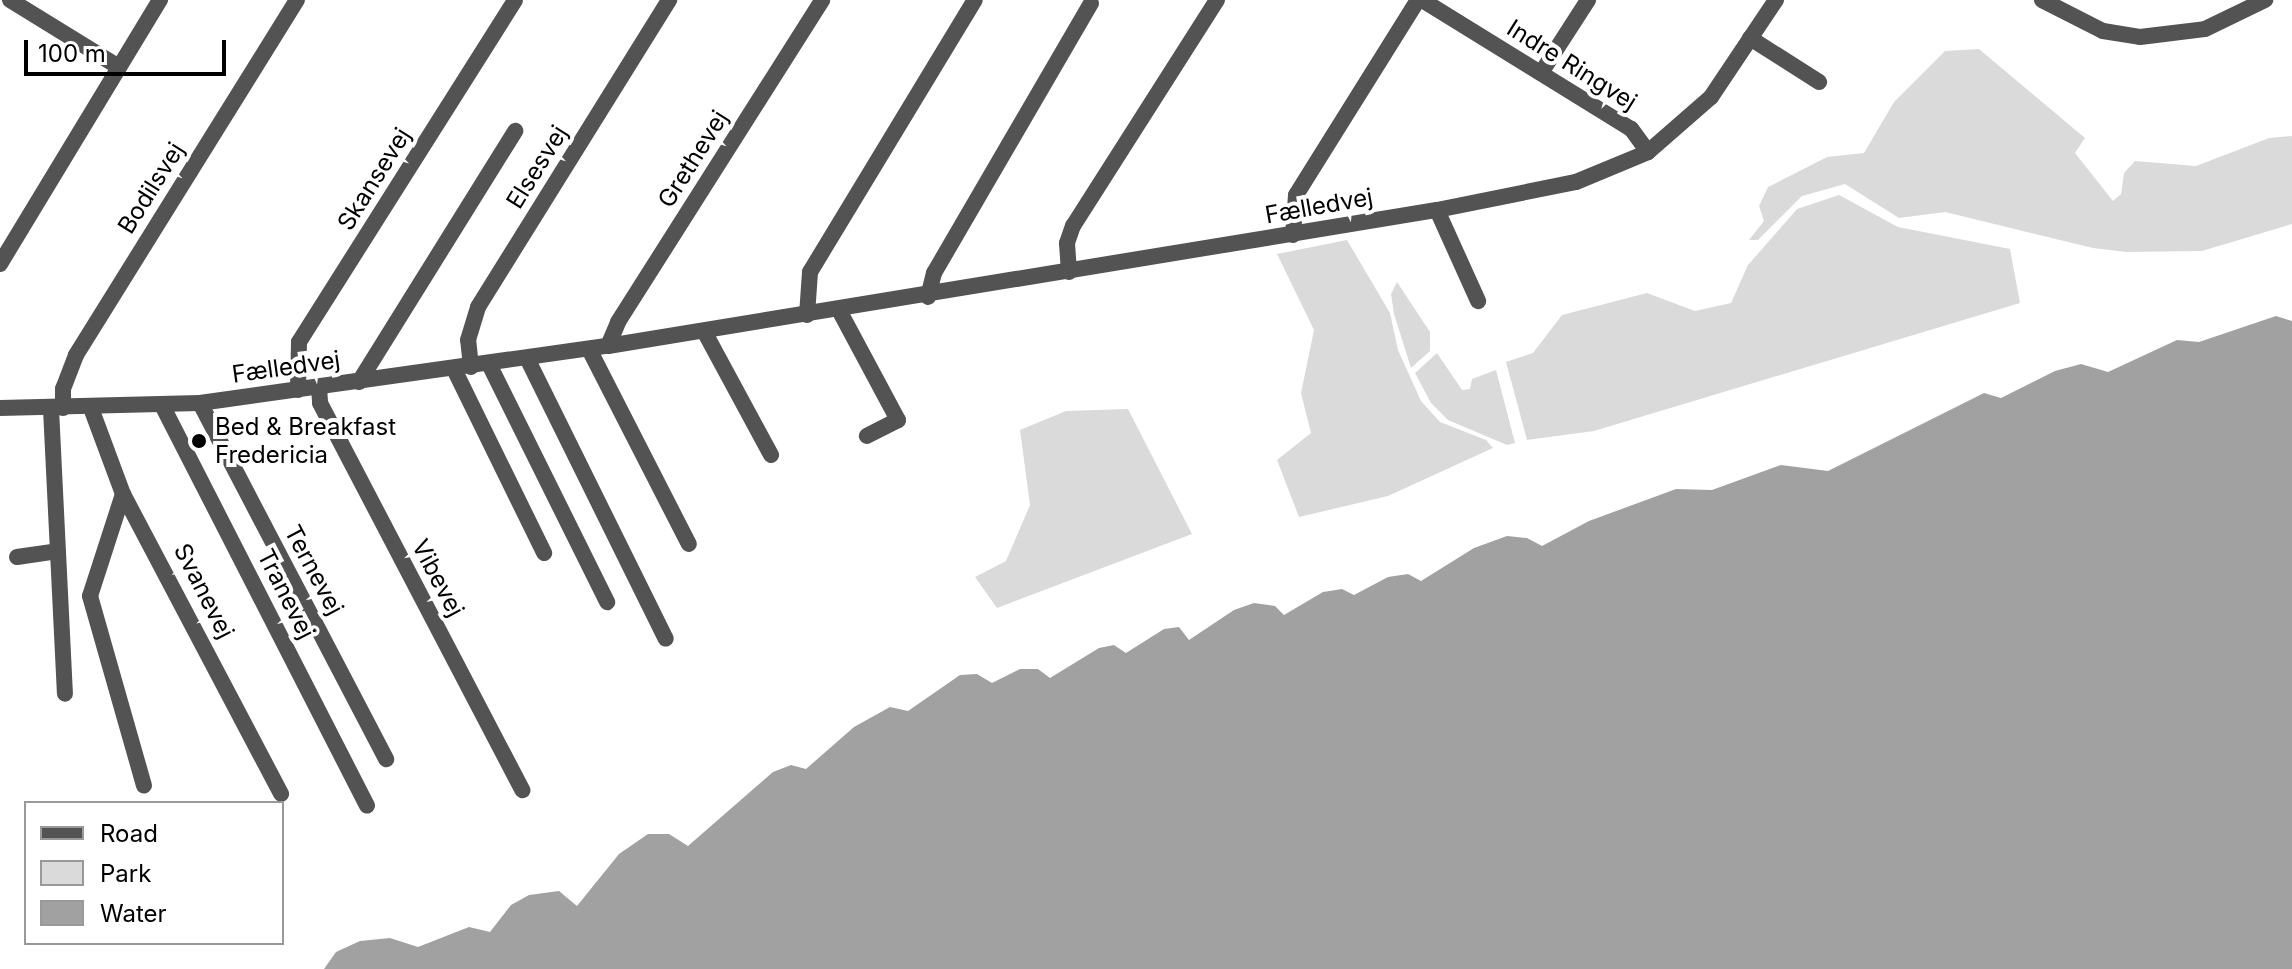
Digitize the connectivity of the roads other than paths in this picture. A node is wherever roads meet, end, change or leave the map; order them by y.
1 (10, 0) edge
2 (160, 0) edge
3 (297, 0) edge
4 (515, 0) edge
5 (669, 0) edge
6 (822, 0) edge
7 (975, 0) edge
8 (1217, 0) edge
9 (1420, 0) edge
10 (1588, 0) edge
11 (1776, 0) edge
12 (2042, 0) edge
13 (2265, 0) edge
14 (1091, 3) dead end
15 (1750, 38) junction
16 (119, 67) junction
17 (1541, 73) junction
18 (1819, 82) dead end
19 (515, 131) dead end
20 (1648, 152) junction
21 (1437, 210) junction
22 (1293, 235) junction
23 (0, 264) edge
24 (1069, 272) junction
25 (928, 297) junction
26 (1478, 301) dead end
27 (839, 310) junction
28 (807, 315) junction
29 (704, 331) junction
30 (608, 346) junction
31 (589, 349) junction
32 (527, 358) junction
33 (489, 364) junction
34 (471, 367) junction
35 (454, 369) junction
36 (359, 382) junction
37 (319, 387) junction
38 (298, 390) junction
39 (200, 403) junction
40 (162, 405) junction
41 (0, 408) edge
42 (57, 408) junction
43 (91, 408) junction
44 (867, 436) dead end
45 (771, 455) dead end
46 (123, 494) junction
47 (689, 544) dead end
48 (58, 551) junction
49 (544, 553) dead end
50 (17, 557) dead end
51 (607, 602) dead end
52 (666, 639) dead end
53 (65, 694) dead end
54 (386, 759) dead end
55 (144, 785) dead end
56 (522, 790) dead end
57 (281, 794) dead end
58 (367, 806) dead end

1 - 16 street
2 - 16 street
3 - 42 street, Bodilsvej
4 - 38 street, Skansevej
5 - 34 street, Elsesvej
6 - 30 street, Grethevej
7 - 28 street
8 - 24 street
9 - 17 street, Indre Ringvej
9 - 22 street
10 - 17 street
11 - 15 street, Fælledvej
12 - 13 street
14 - 25 street
15 - 18 street
15 - 20 street, Fælledvej
16 - 23 street
17 - 20 street, Indre Ringvej
19 - 36 street
20 - 21 street, Fælledvej
21 - 22 street, Fælledvej
21 - 26 street
22 - 24 street, Fælledvej
24 - 25 street, Fælledvej
25 - 27 street, Fælledvej
27 - 28 street, Fælledvej
27 - 44 street
28 - 29 street, Fælledvej
29 - 30 street, Fælledvej
29 - 45 street
30 - 31 street, Fælledvej
31 - 32 street, Fælledvej
31 - 47 street
32 - 33 street, Fælledvej
32 - 52 street
33 - 34 street, Fælledvej
33 - 51 street
34 - 35 street, Fælledvej
35 - 36 street, Fælledvej
35 - 49 street
36 - 37 street, Fælledvej
37 - 38 street, Fælledvej
37 - 56 street, Vibevej
38 - 39 street, Fælledvej
39 - 40 street, Fælledvej
39 - 54 street, Ternevej
40 - 43 street, Fælledvej
40 - 58 street, Tranevej
41 - 42 street, Fælledvej
42 - 43 street, Fælledvej
42 - 48 street
43 - 46 street, Svanevej
46 - 55 street
46 - 57 street, Svanevej
48 - 50 street
48 - 53 street

